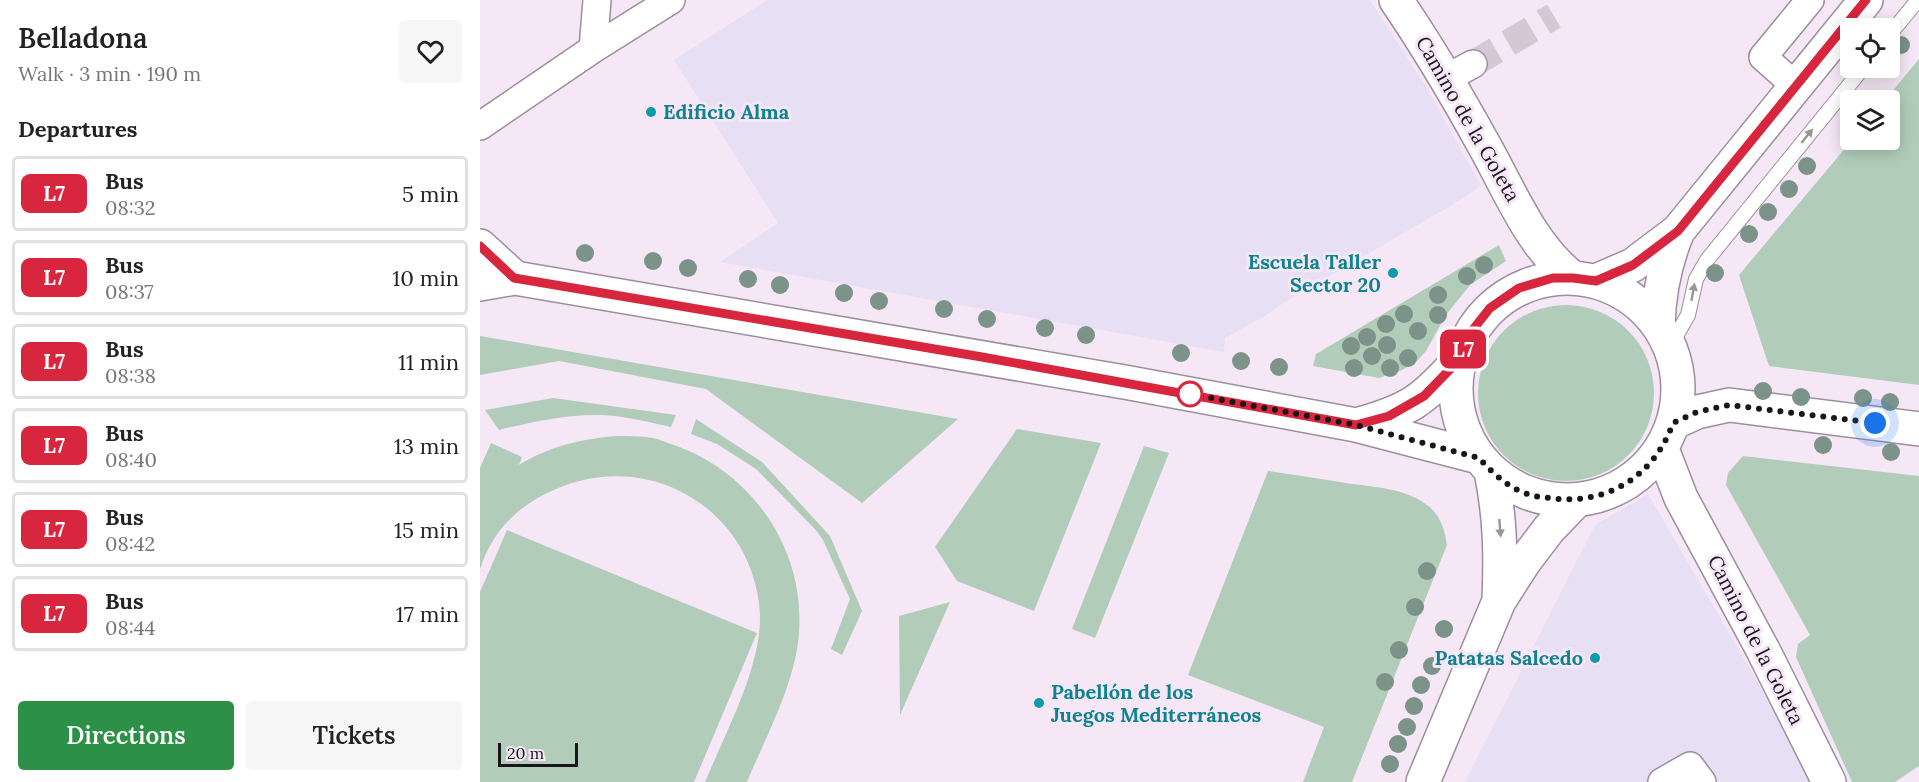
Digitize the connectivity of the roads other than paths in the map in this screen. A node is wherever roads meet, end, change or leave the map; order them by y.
1 (597, 0) edge
2 (671, 0) edge
3 (1396, 0) edge
4 (1810, 0) edge
5 (1866, 0) edge
6 (1918, 0) edge
7 (1900, 22) edge
8 (593, 49) junction
9 (1855, 78) edge
10 (1797, 87) junction
11 (480, 126) edge
12 (1678, 231) junction
13 (1537, 240) junction
14 (480, 246) edge
15 (514, 278) junction
16 (1585, 280) junction
17 (480, 284) edge
18 (1528, 284) junction
19 (1670, 348) junction
20 (1460, 359) junction
21 (1729, 405) junction
22 (1356, 425) junction
23 (1919, 429) edge
24 (1660, 447) junction
25 (1485, 464) junction
26 (1577, 500) junction
27 (1499, 601) junction
28 (1423, 782) edge
29 (1662, 782) edge
30 (1702, 782) edge
31 (1829, 782) edge

1 - 8 street
2 - 8 street
3 - 13 street, Camino de la Goleta
4 - 10 street
5 - 10 street
6 - 7 lane
8 - 11 street
19 -> 9 lane
10 - 12 street
12 - 16 street
12 - 19 street
13 - 16 street, Camino de la Goleta
13 - 18 street
14 - 15 street
15 - 17 street
15 - 22 street
16 - 18 street
16 - 19 street
18 - 20 street
19 - 21 street
19 - 24 street
20 - 22 street
20 - 25 street
21 - 23 street
21 - 24 street
22 - 25 street
24 - 26 street
24 - 31 street, Camino de la Goleta
25 - 26 street
25 -> 27 street
26 - 27 street
27 - 28 street
29 - 30 street

